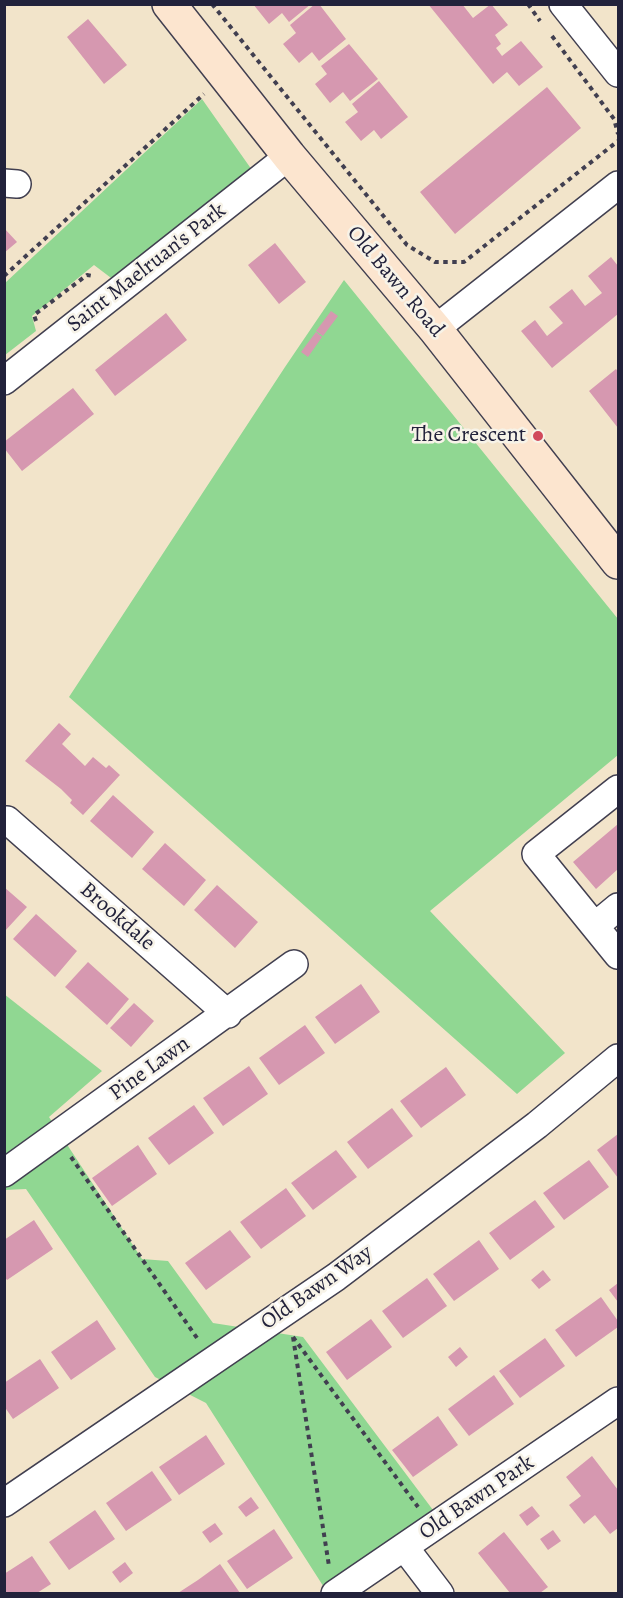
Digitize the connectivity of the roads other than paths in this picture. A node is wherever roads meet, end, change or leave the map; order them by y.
1 (169, 4) edge
2 (563, 4) edge
3 (618, 73) edge
4 (289, 156) junction
5 (618, 185) edge
6 (435, 329) junction
7 (4, 381) edge
8 (618, 562) edge
9 (618, 789) edge
10 (7, 820) dead end
11 (618, 907) edge
12 (595, 926) junction
13 (618, 955) edge
14 (294, 964) dead end
15 (228, 1014) junction
16 (618, 1058) edge
17 (4, 1173) edge
18 (618, 1401) edge
19 (4, 1503) edge
20 (405, 1548) junction
21 (333, 1585) edge
22 (440, 1593) edge

1 - 4 main road, Old Bawn Road
2 - 3 street
4 - 6 main road, Old Bawn Road
4 - 7 street, Saint Maelruan's Park
5 - 6 street
6 - 8 main road, Old Bawn Road
9 - 12 street
10 - 15 street, Brookdale
11 - 12 street
12 - 13 street
14 - 15 street, Pine Lawn
15 - 17 street, Pine Lawn
16 - 19 street, Old Bawn Way
18 - 20 street, Old Bawn Park
20 - 21 street, Old Bawn Park
20 - 22 street

